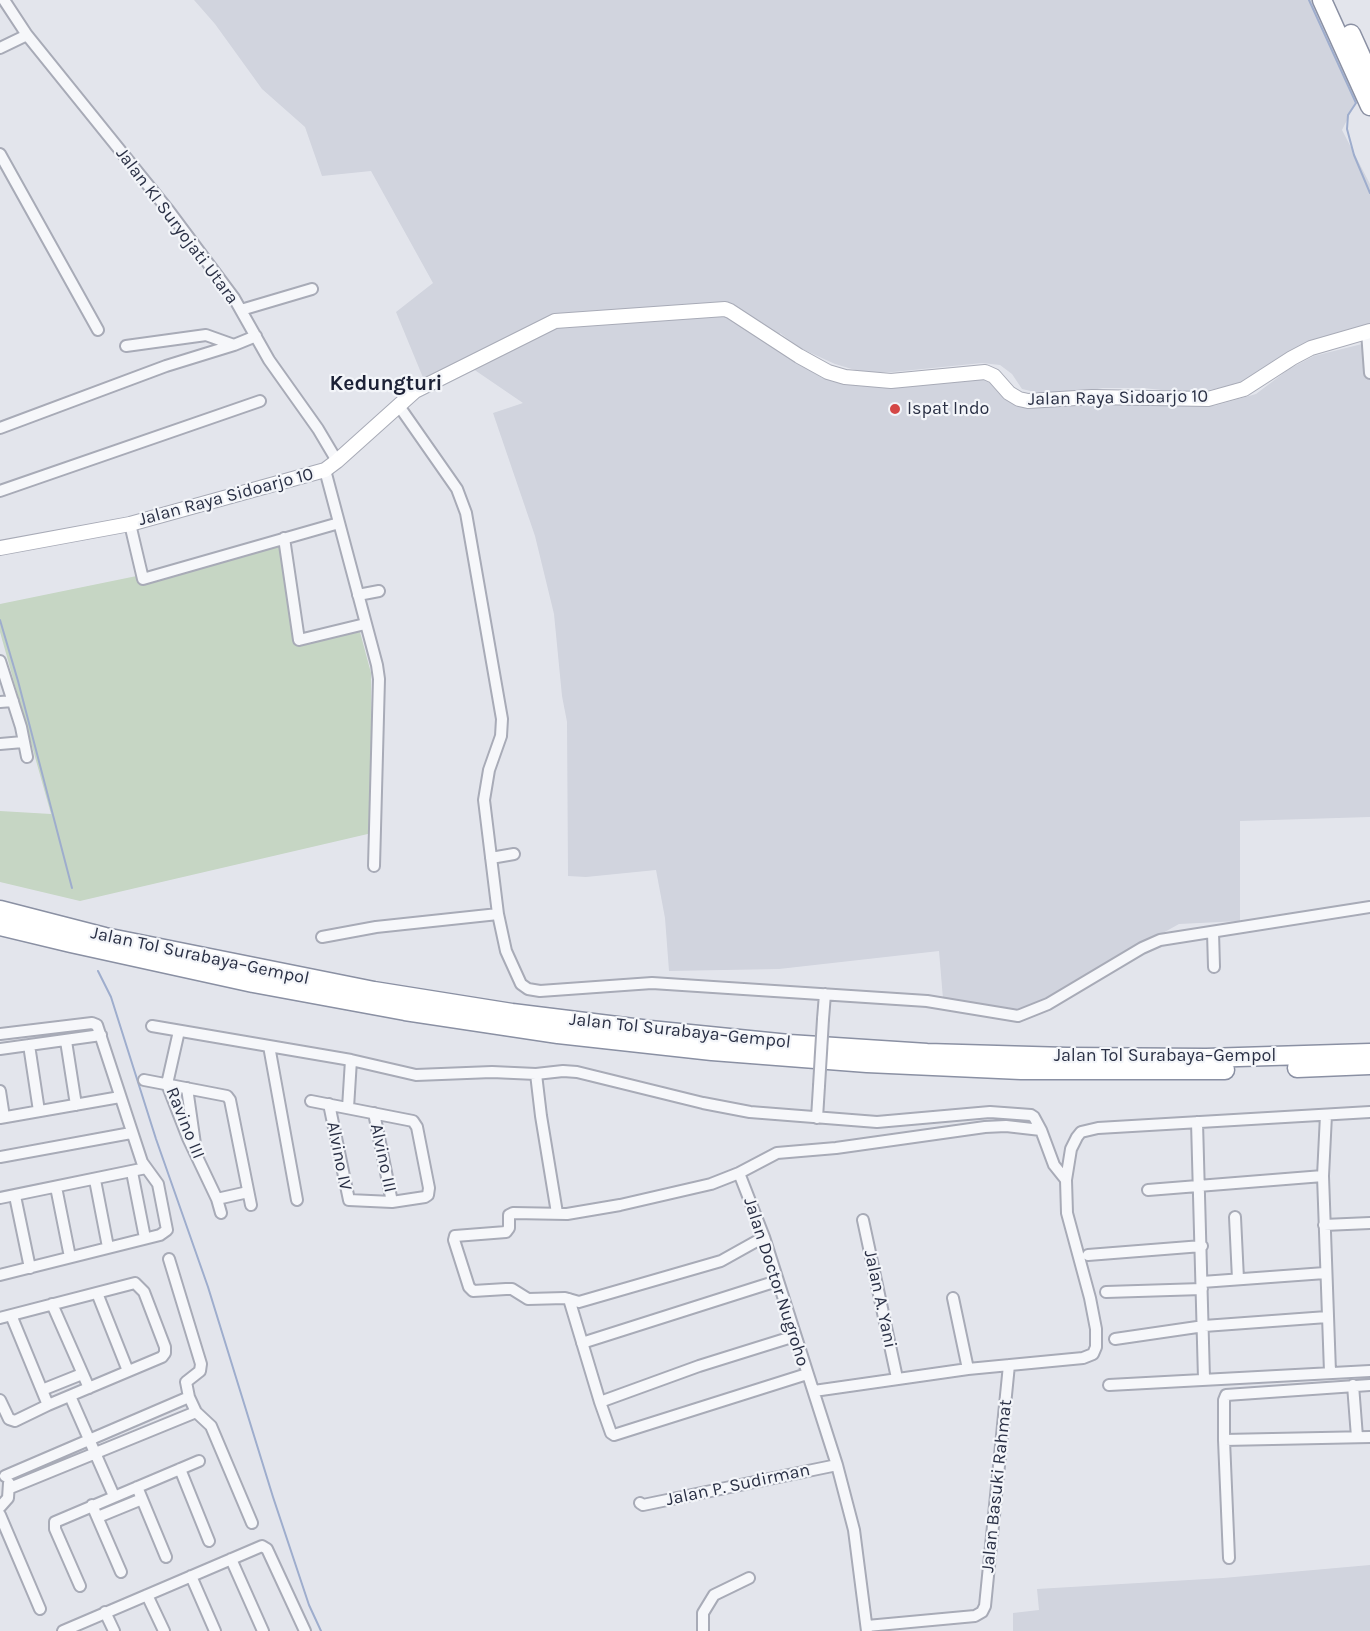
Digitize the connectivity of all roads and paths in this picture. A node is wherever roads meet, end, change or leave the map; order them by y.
1 (4, 0) edge
2 (1322, 0) edge
3 (1336, 0) edge
4 (25, 32) junction
5 (0, 42) edge
6 (0, 48) edge
7 (1370, 76) edge
8 (1368, 101) edge
9 (0, 154) edge
10 (312, 289) dead end
11 (241, 310) junction
12 (98, 330) dead end
13 (1369, 332) edge
14 (256, 336) junction
15 (234, 345) junction
16 (126, 346) dead end
17 (1370, 373) edge
18 (260, 401) dead end
19 (399, 406) junction
20 (0, 429) edge
21 (337, 461) junction
22 (325, 470) junction
23 (0, 491) edge
24 (339, 523) junction
25 (129, 524) junction
26 (284, 538) junction
27 (0, 548) edge
28 (379, 591) dead end
29 (358, 595) junction
30 (365, 624) junction
31 (0, 661) edge
32 (13, 701) junction
33 (0, 702) edge
34 (23, 742) junction
35 (0, 744) edge
36 (27, 757) dead end
37 (514, 854) dead end
38 (491, 858) junction
39 (374, 866) dead end
40 (1370, 907) edge
41 (0, 910) edge
42 (498, 914) junction
43 (0, 926) edge
44 (1213, 932) junction
45 (322, 937) dead end
46 (1214, 967) dead end
47 (825, 994) junction
48 (152, 1026) dead end
49 (178, 1031) junction
50 (0, 1034) edge
51 (101, 1035) junction
52 (66, 1041) junction
53 (29, 1045) junction
54 (269, 1046) junction
55 (0, 1049) edge
56 (1370, 1053) edge
57 (351, 1060) junction
58 (1370, 1065) edge
59 (536, 1074) junction
60 (144, 1080) dead end
61 (167, 1084) junction
62 (187, 1088) junction
63 (0, 1092) edge
64 (120, 1097) junction
65 (311, 1101) dead end
66 (329, 1104) junction
67 (76, 1105) junction
68 (348, 1108) junction
69 (39, 1112) junction
70 (1370, 1112) edge
71 (374, 1113) junction
72 (1326, 1115) junction
73 (2, 1118) edge
74 (817, 1118) junction
75 (1197, 1122) junction
76 (1041, 1130) junction
77 (131, 1133) junction
78 (196, 1151) junction
79 (0, 1157) edge
80 (146, 1168) junction
81 (132, 1172) junction
82 (739, 1173) junction
83 (1323, 1176) junction
84 (95, 1180) junction
85 (1066, 1180) junction
86 (1199, 1186) junction
87 (56, 1187) junction
88 (1148, 1190) dead end
89 (248, 1192) junction
90 (15, 1196) junction
91 (0, 1198) edge
92 (217, 1199) junction
93 (297, 1200) dead end
94 (392, 1202) junction
95 (250, 1205) dead end
96 (221, 1213) dead end
97 (557, 1213) junction
98 (1235, 1216) dead end
99 (863, 1220) dead end
100 (1370, 1223) edge
101 (1324, 1225) junction
102 (764, 1237) junction
103 (145, 1238) junction
104 (1202, 1246) junction
105 (108, 1247) junction
106 (1088, 1255) dead end
107 (70, 1257) junction
108 (169, 1259) dead end
109 (30, 1268) junction
110 (1325, 1273) junction
111 (0, 1275) edge
112 (1238, 1279) junction
113 (777, 1281) junction
114 (1202, 1285) junction
115 (1106, 1292) dead end
116 (97, 1293) junction
117 (953, 1298) dead end
118 (569, 1299) junction
119 (52, 1304) junction
120 (5, 1316) edge
121 (1327, 1317) junction
122 (1204, 1326) junction
123 (795, 1336) junction
124 (1115, 1339) dead end
125 (582, 1343) junction
126 (1009, 1365) junction
127 (968, 1369) junction
128 (128, 1371) junction
129 (1370, 1371) edge
130 (1330, 1372) junction
131 (82, 1374) junction
132 (807, 1374) junction
133 (897, 1378) junction
134 (1204, 1379) junction
135 (1370, 1384) edge
136 (1109, 1385) dead end
137 (1353, 1385) junction
138 (88, 1388) junction
139 (42, 1390) junction
140 (814, 1391) junction
141 (70, 1396) junction
142 (189, 1397) junction
143 (0, 1400) edge
144 (600, 1402) junction
145 (48, 1405) junction
146 (196, 1412) junction
147 (1357, 1437) junction
148 (1370, 1437) edge
149 (90, 1440) junction
150 (1224, 1440) junction
151 (95, 1453) junction
152 (199, 1461) dead end
153 (837, 1465) junction
154 (180, 1469) junction
155 (3, 1474) edge
156 (136, 1487) junction
157 (10, 1488) junction
158 (114, 1496) junction
159 (142, 1499) junction
160 (639, 1503) dead end
161 (92, 1505) junction
162 (0, 1507) edge
163 (0, 1515) edge
164 (98, 1517) junction
165 (252, 1523) dead end
166 (209, 1541) dead end
167 (166, 1557) dead end
168 (1229, 1558) dead end
169 (231, 1559) junction
170 (121, 1572) dead end
171 (190, 1576) junction
172 (749, 1578) dead end
173 (80, 1586) dead end
174 (147, 1595) junction
175 (40, 1609) dead end
176 (105, 1612) junction
177 (867, 1629) edge
178 (63, 1631) edge
179 (114, 1631) edge
180 (164, 1631) edge
181 (215, 1631) edge
182 (263, 1631) edge
183 (305, 1631) edge
184 (703, 1631) edge

1 - 4 street, Jalan KI Suryojati Utara
2 - 8 highway
3 - 7 highway
4 - 5 street
4 - 6 street
4 - 11 street, Jalan KI Suryojati Utara
9 - 12 street
10 - 11 street
11 - 14 street, Jalan KI Suryojati Utara
13 - 17 street
13 - 19 street, Jalan Raya Sidoarjo 10
14 - 15 street
14 - 21 street, Jalan KI Suryojati Utara
15 - 16 street
15 - 20 street
18 - 23 street
19 - 21 street, Jalan Raya Sidoarjo 10
19 - 38 street
21 - 22 street, Jalan Raya Sidoarjo 10
22 - 24 street
22 - 25 street, Jalan Raya Sidoarjo 10
24 - 26 street
24 - 29 street
25 - 26 street
25 - 27 street, Jalan Raya Sidoarjo 10
26 - 30 street
28 - 29 street
29 - 30 street
30 - 39 street
31 - 32 street
32 - 33 street
32 - 34 street
34 - 35 street
34 - 36 street
37 - 38 street
38 - 42 street
40 - 44 street
41 - 56 highway, Jalan Tol Surabaya–Gempol
42 - 45 street
42 - 47 street
43 - 58 highway, Jalan Tol Surabaya–Gempol
44 - 46 street
44 - 47 street
47 - 74 street, bridge
48 - 49 street
49 - 54 street
49 - 61 street, Ravino III
50 - 51 street
51 - 52 street
51 - 64 street
52 - 53 street
52 - 67 street
53 - 55 street
53 - 69 street
54 - 57 street
54 - 93 street
57 - 59 street
57 - 68 street
59 - 74 street
59 - 97 street
60 - 61 street
61 - 62 street
61 - 78 street, Ravino III
62 - 78 street
62 - 89 street
63 - 73 street
64 - 67 street
64 - 77 street
65 - 66 street
66 - 68 street
66 - 94 street, Alvino IV
67 - 69 street
68 - 71 street
69 - 73 street
70 - 72 street
71 - 94 street, Alvino III
71 - 94 street
72 - 75 street
72 - 83 street
74 - 76 street
75 - 85 street
75 - 86 street
76 - 82 street
76 - 85 street
77 - 79 street
77 - 80 street
78 - 92 street, Ravino III
80 - 81 street
80 - 103 street
81 - 84 street
81 - 103 street
82 - 97 street
82 - 102 street, Jalan Doctor Nugroho
83 - 86 street
83 - 101 street
84 - 87 street
84 - 105 street
85 - 126 street
86 - 88 street
86 - 104 street
87 - 90 street
87 - 107 street
89 - 92 street
89 - 95 street
90 - 91 street
90 - 109 street
92 - 96 street, Ravino III
97 - 118 street
98 - 112 street
99 - 133 street, Jalan A. Yani
100 - 101 street
101 - 110 street
102 - 113 street, Jalan Doctor Nugroho
102 - 118 street
103 - 105 street
104 - 106 street
104 - 114 street
105 - 107 street
107 - 109 street
108 - 142 street
109 - 111 street
110 - 112 street
110 - 121 street
112 - 114 street
113 - 123 street, Jalan Doctor Nugroho
113 - 125 street
114 - 115 street
114 - 122 street
116 - 119 street
116 - 128 street
116 - 128 street
117 - 127 street
118 - 125 street
119 - 120 street
119 - 131 street
120 - 139 street
121 - 122 street
121 - 130 street
122 - 124 street
122 - 134 street
123 - 132 street, Jalan Doctor Nugroho
123 - 144 street
125 - 144 street
126 - 127 street
126 - 177 street, Jalan Basuki Rahmat
127 - 133 street
128 - 138 street
129 - 130 street
130 - 134 street
131 - 138 street
131 - 139 street
132 - 140 street, Jalan Doctor Nugroho
132 - 144 street
133 - 140 street
134 - 136 street
135 - 137 street
137 - 147 street
137 - 150 street
138 - 141 street
139 - 145 street
140 - 153 street, Jalan Doctor Nugroho
141 - 145 street
141 - 149 street
142 - 146 street
142 - 149 street
143 - 145 street
146 - 151 street
146 - 165 street
147 - 148 street
147 - 150 street
149 - 151 street
149 - 155 street
150 - 168 street
151 - 157 street
151 - 158 street
152 - 154 street
153 - 160 street, Jalan P. Sudirman
153 - 177 street, Jalan Doctor Nugroho
154 - 156 street
154 - 166 street
155 - 157 street
156 - 158 street
156 - 159 street
157 - 162 street
158 - 161 street
159 - 164 street
159 - 167 street
161 - 164 street
161 - 173 street
163 - 175 street
164 - 170 street
169 - 171 street
169 - 182 street
169 - 183 street
171 - 174 street
171 - 181 street
172 - 184 street
174 - 176 street
174 - 180 street
176 - 178 street
176 - 179 street

